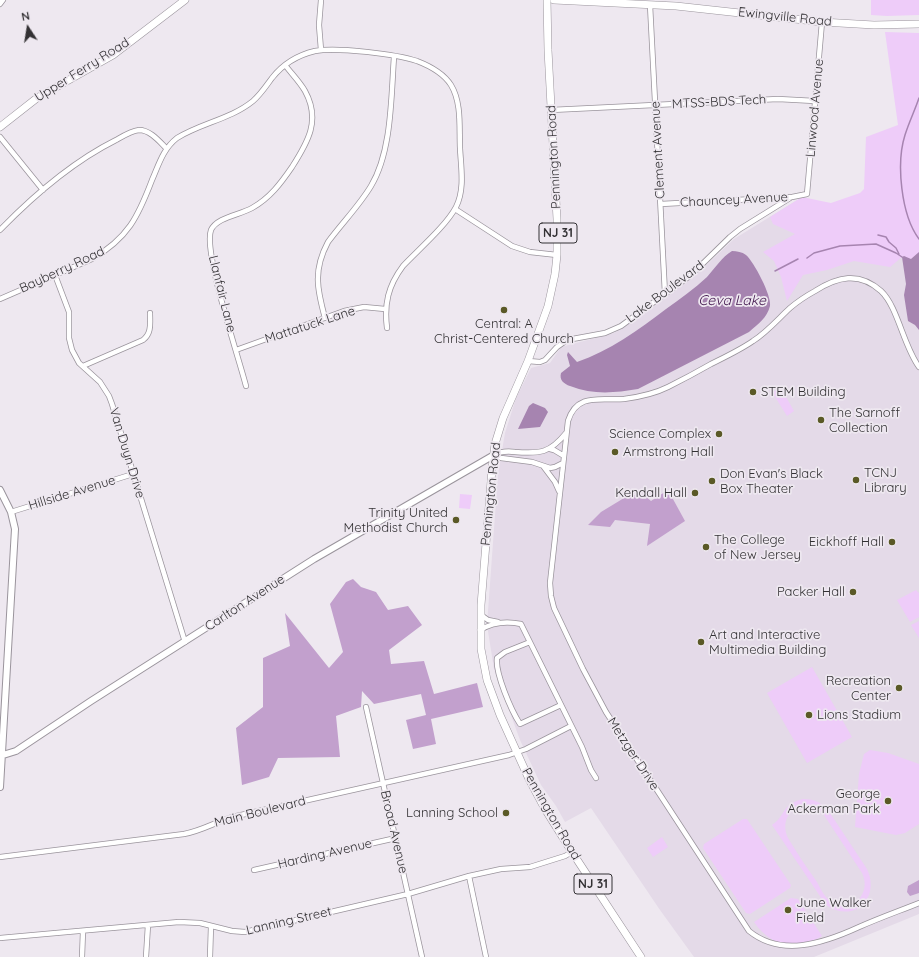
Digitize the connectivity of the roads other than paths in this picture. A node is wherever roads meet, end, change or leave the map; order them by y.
1 (3, 0) edge
2 (184, 0) edge
3 (321, 0) edge
4 (547, 0) edge
5 (554, 0) edge
6 (0, 4) edge
7 (650, 5) junction
8 (822, 22) junction
9 (919, 24) edge
10 (321, 50) junction
11 (394, 57) junction
12 (285, 65) junction
13 (815, 101) junction
14 (655, 105) junction
15 (551, 110) junction
16 (0, 128) edge
17 (0, 137) edge
18 (166, 148) junction
19 (43, 190) junction
20 (807, 194) joint
21 (792, 197) junction
22 (661, 204) junction
23 (455, 209) junction
24 (0, 230) edge
25 (557, 255) junction
26 (54, 275) junction
27 (665, 294) junction
28 (0, 299) edge
29 (385, 309) junction
30 (150, 313) dead end
31 (325, 318) junction
32 (387, 328) dead end
33 (236, 350) junction
34 (528, 361) junction
35 (83, 366) junction
36 (919, 367) edge
37 (246, 386) dead end
38 (566, 433) junction
39 (549, 449) junction
40 (494, 455) junction
41 (564, 456) junction
42 (563, 463) junction
43 (543, 466) junction
44 (133, 474) junction
45 (0, 490) edge
46 (560, 491) junction
47 (11, 512) junction
48 (481, 615) junction
49 (500, 622) junction
50 (480, 630) junction
51 (185, 642) junction
52 (530, 642) junction
53 (561, 705) junction
54 (366, 707) dead end
55 (571, 726) junction
56 (517, 753) junction
57 (1, 756) edge
58 (596, 778) dead end
59 (383, 784) junction
60 (0, 787) edge
61 (396, 838) junction
62 (572, 852) junction
63 (0, 857) edge
64 (254, 870) dead end
65 (469, 876) junction
66 (408, 894) junction
67 (919, 903) edge
68 (148, 925) junction
69 (211, 926) junction
70 (83, 931) junction
71 (0, 938) edge
72 (764, 946) dead end
73 (814, 948) dead end
74 (82, 957) edge
75 (146, 957) edge
76 (210, 957) edge
77 (422, 957) edge
78 (486, 957) edge
79 (641, 957) edge

1 - 6 street
2 - 16 main road, Upper Ferry Road
3 - 10 street
4 - 15 main road, Pennington Road / NJ 31
5 - 7 main road, Ewingville Road
7 - 8 main road, Ewingville Road
7 - 14 street, Clement Avenue
8 - 9 main road, Ewingville Road
8 - 13 street, Linwood Avenue
10 - 11 street, Bayberry Road
10 - 12 street, Bayberry Road
11 - 23 street, Bayberry Road
11 - 31 street
12 - 18 street, Bayberry Road
12 - 33 street, Llanfair Lane
13 - 14 street, MTSS-BDS Tech
13 - 20 street, Linwood Avenue
14 - 15 street, MTSS-BDS Tech
14 - 22 street, Clement Avenue
15 - 25 main road, Pennington Road / NJ 31
17 - 19 street
18 - 19 street
18 - 26 street, Bayberry Road
19 - 24 street
20 - 21 street, Chauncey Avenue
21 - 22 street, Chauncey Avenue
21 - 27 street, Lake Boulevard
22 - 27 street, Clement Avenue
23 - 25 street
23 - 29 street, Bayberry Road
25 - 34 main road, Pennington Road / NJ 31
26 - 28 street, Bayberry Road
26 - 35 street, Van Duyn Drive
27 - 34 street, Lake Boulevard
29 - 31 street, Mattatuck Lane
29 - 32 street, Bayberry Road
30 - 35 street
31 - 33 street, Mattatuck Lane
33 - 37 street, Llanfair Lane
34 - 40 main road, Pennington Road / NJ 31
35 - 44 street, Van Duyn Drive
36 - 38 street, Metzger Drive
38 - 39 street
38 - 41 street, Metzger Drive
39 - 40 street
39 - 41 street
40 - 43 street
40 - 48 main road, Pennington Road / NJ 31
40 - 51 street, Carlton Avenue
41 - 42 street, Metzger Drive
42 - 43 street
42 - 46 street, Metzger Drive
43 - 46 street
44 - 47 street, Hillside Avenue
44 - 51 street, Van Duyn Drive
45 - 47 street
46 - 72 street, Metzger Drive
47 - 57 street
48 - 49 street
48 - 50 main road, Pennington Road / NJ 31
49 - 50 street
49 - 52 street
50 - 56 main road, Pennington Road / NJ 31
51 - 57 street, Carlton Avenue
52 - 53 street
52 - 53 street
53 - 55 street
54 - 59 street, Broad Avenue
55 - 56 street, Main Boulevard
55 - 58 street
56 - 59 street, Main Boulevard
56 - 62 main road, Pennington Road / NJ 31
57 - 60 street
59 - 61 street, Broad Avenue
59 - 63 street, Main Boulevard
61 - 64 street, Harding Avenue
61 - 66 street, Broad Avenue
62 - 65 street, Lanning Street
62 - 79 main road, Pennington Road / NJ 31
65 - 66 street, Lanning Street
65 - 78 street
66 - 69 street, Lanning Street
66 - 77 street, Broad Avenue
67 - 73 street
68 - 69 street, Lanning Street
68 - 70 street, Lanning Street
68 - 75 street
69 - 76 street
70 - 71 street, Lanning Street
70 - 74 street

